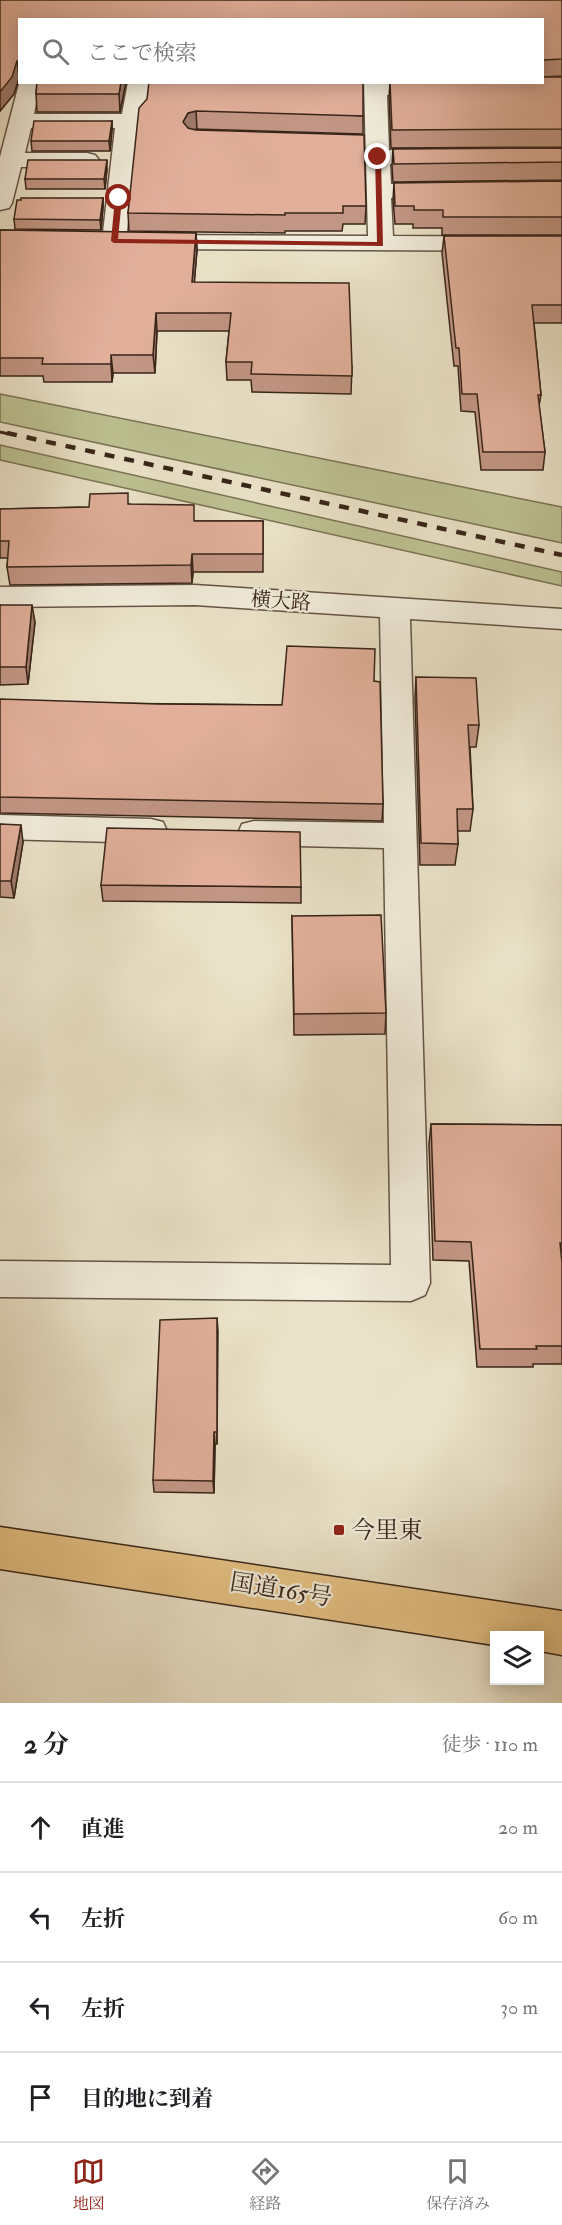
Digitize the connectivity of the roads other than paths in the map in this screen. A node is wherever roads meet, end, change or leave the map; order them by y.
1 (29, 84) edge
2 (139, 84) edge
3 (375, 85) edge
4 (457, 87) edge
5 (21, 121) junction
6 (127, 121) junction
7 (370, 147) junction
8 (458, 157) edge
9 (11, 160) junction
10 (123, 160) junction
11 (459, 190) edge
12 (379, 191) junction
13 (9, 200) edge
14 (381, 244) junction
15 (562, 244) edge
16 (0, 597) edge
17 (395, 609) junction
18 (562, 619) edge
19 (0, 827) edge
20 (177, 831) edge
21 (224, 832) edge
22 (401, 836) junction
23 (0, 1279) edge
24 (0, 1548) edge
25 (562, 1633) edge

1 - 5 street
2 - 6 street
3 - 4 street
3 - 7 street
5 - 6 street
5 - 9 street
6 - 10 street
7 - 8 street
7 - 12 street
9 - 10 street
9 - 13 street
10 - 14 street
11 - 12 street
12 - 14 street
14 - 15 street
16 - 17 street, 横大路
17 - 18 street, 横大路
17 - 22 street
19 - 20 street
21 - 22 street
22 - 23 street
24 - 25 highway, 国道165号

